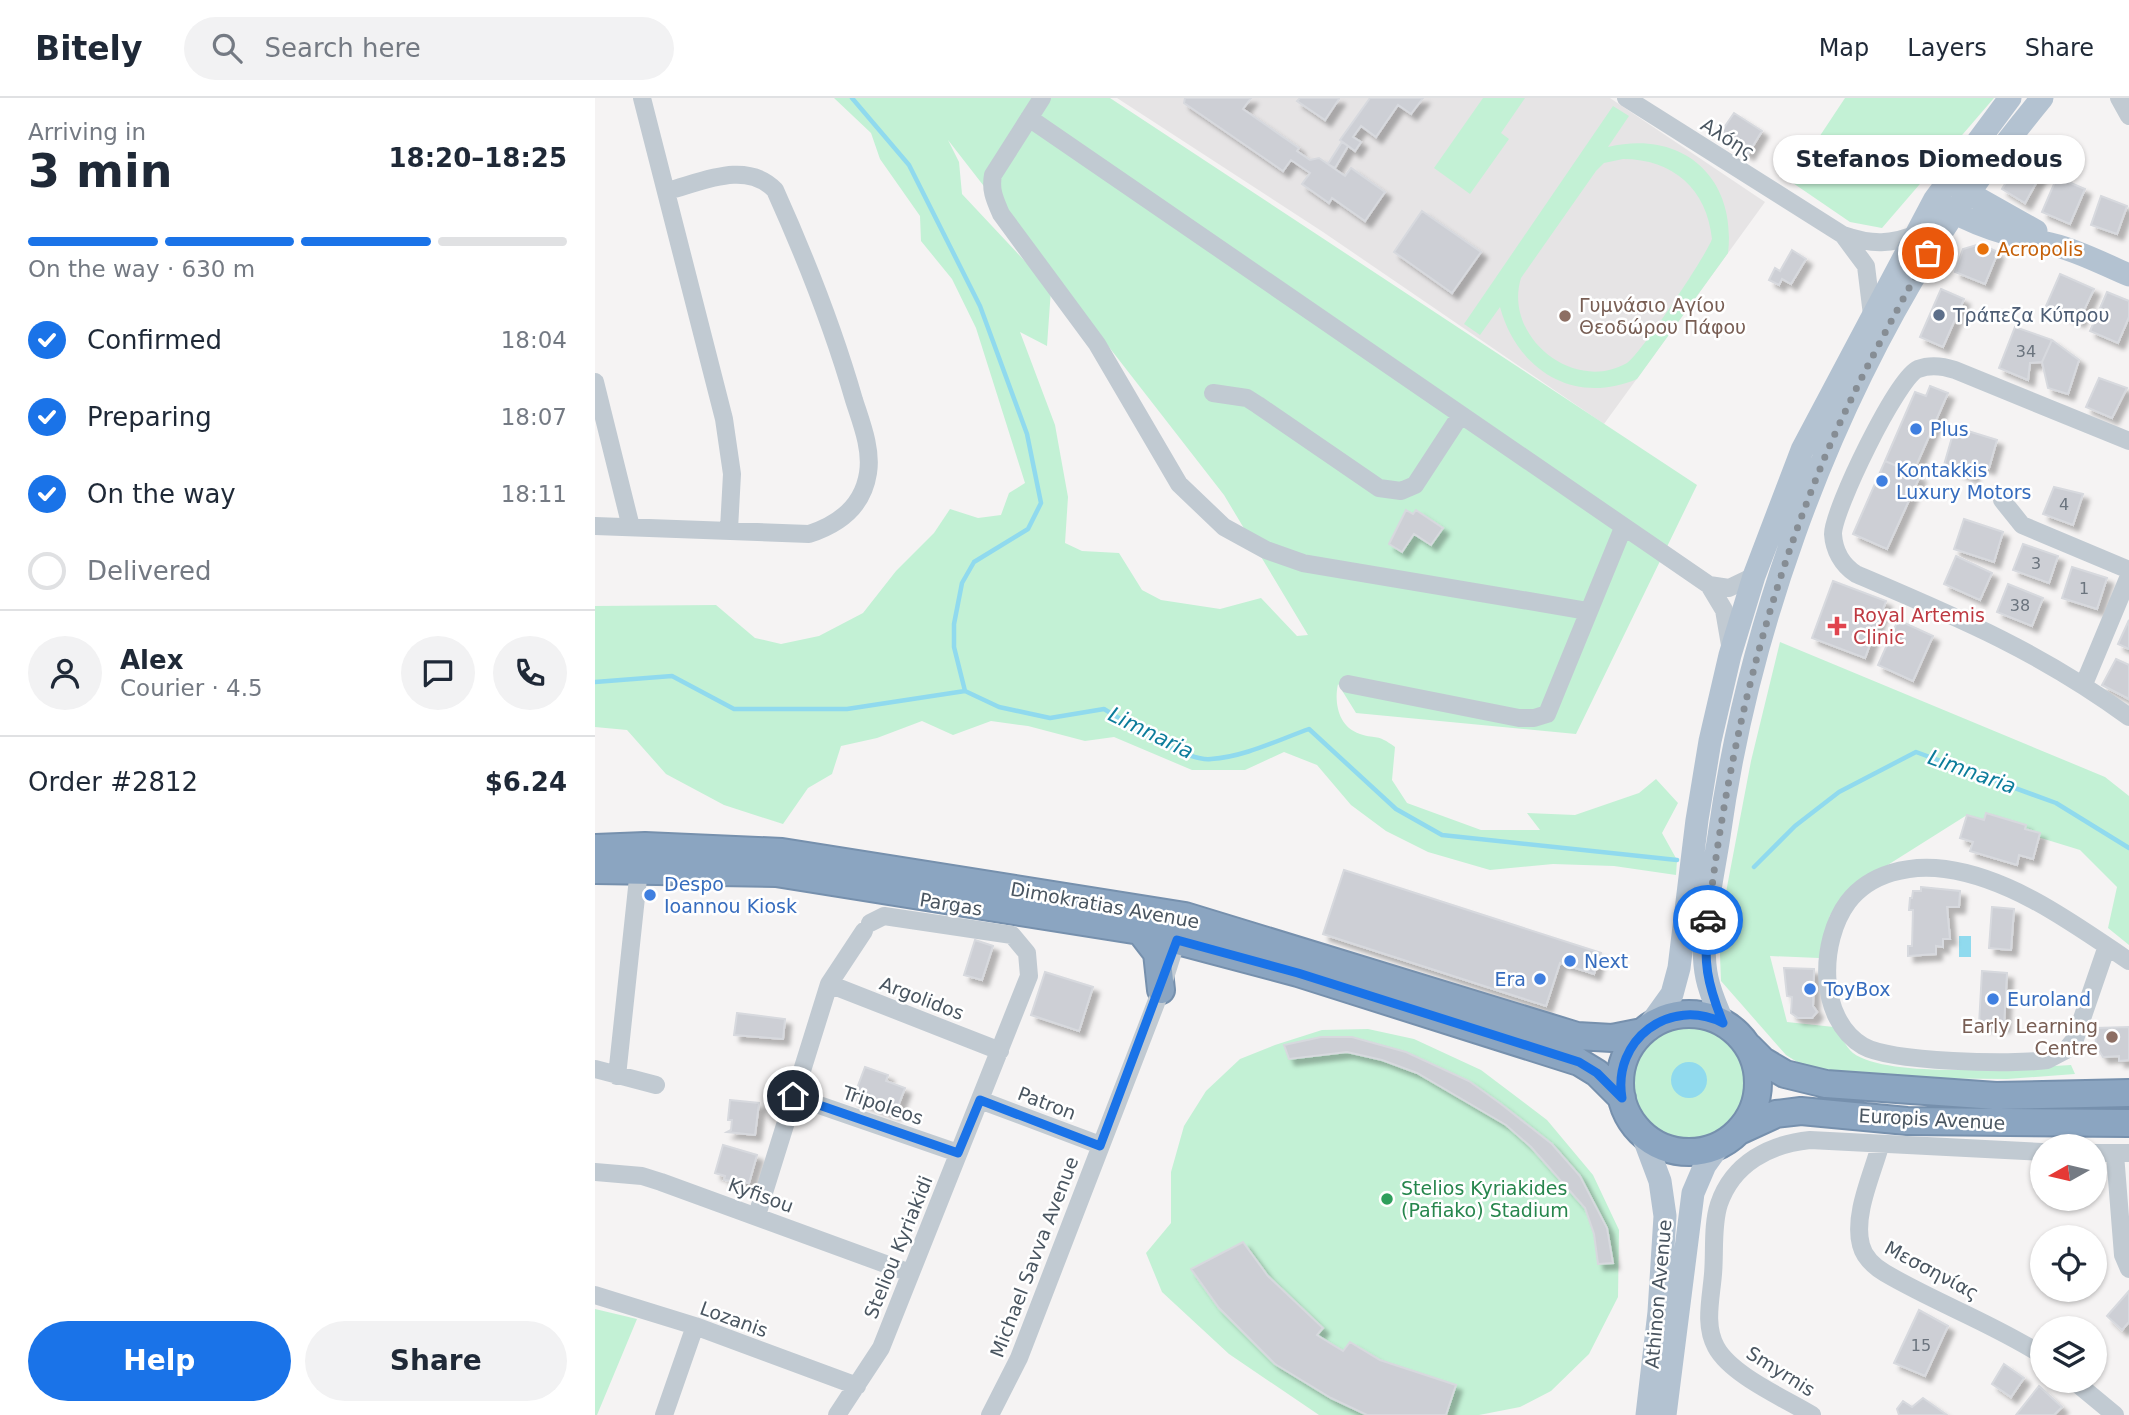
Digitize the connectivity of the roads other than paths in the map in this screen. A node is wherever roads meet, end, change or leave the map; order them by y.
1 (642, 98) edge
2 (1042, 98) edge
3 (1626, 98) edge
4 (2010, 98) edge
5 (2042, 98) edge
6 (2119, 98) edge
7 (2129, 116) edge
8 (1029, 118) junction
9 (1942, 190) junction
10 (667, 191) junction
11 (1968, 194) junction
12 (1955, 213) junction
13 (1919, 233) junction
14 (1843, 235) junction
15 (2056, 245) junction
16 (2129, 275) edge
17 (1872, 315) junction
18 (595, 382) edge
19 (1213, 393) dead end
20 (598, 409) edge
21 (1460, 416) junction
22 (2129, 441) edge
23 (2002, 500) dead end
24 (595, 526) edge
25 (631, 527) junction
26 (1623, 528) junction
27 (729, 529) junction
28 (2129, 569) edge
29 (1754, 576) junction
30 (2129, 576) edge
31 (1709, 585) junction
32 (1588, 611) junction
33 (1730, 655) junction
34 (1348, 684) dead end
35 (2084, 684) junction
36 (2129, 717) edge
37 (595, 848) edge
38 (639, 869) junction
39 (595, 870) edge
40 (1181, 928) junction
41 (1140, 931) junction
42 (1012, 935) joint
43 (2107, 946) junction
44 (2129, 961) edge
45 (829, 984) junction
46 (1160, 990) junction
47 (1723, 1023) junction
48 (1646, 1029) junction
49 (1747, 1046) junction
50 (1000, 1051) junction
51 (595, 1069) edge
52 (617, 1076) junction
53 (656, 1085) dead end
54 (2129, 1093) edge
55 (793, 1096) junction
56 (1622, 1098) junction
57 (980, 1100) junction
58 (2129, 1123) edge
59 (1642, 1133) junction
60 (1730, 1138) junction
61 (1100, 1146) junction
62 (1880, 1146) junction
63 (2030, 1152) edge
64 (958, 1153) junction
65 (2122, 1153) edge
66 (595, 1171) edge
67 (757, 1215) junction
68 (2129, 1269) edge
69 (910, 1273) junction
70 (595, 1295) edge
71 (695, 1326) junction
72 (2030, 1348) edge
73 (857, 1386) junction
74 (2088, 1393) edge
75 (664, 1415) edge
76 (837, 1415) edge
77 (990, 1415) edge
78 (1647, 1415) edge
79 (1665, 1415) edge
80 (1812, 1415) edge
81 (2115, 1415) edge

1 - 10 street
2 - 8 street
3 - 14 street, Αλόης
4 - 9 main road
5 - 11 main road
6 - 7 street
8 - 21 street
8 - 32 street
9 - 11 main road
9 - 12 main road
9 - 13 main road
10 - 27 street
10 - 27 street
11 - 12 main road
11 - 15 main road
12 - 15 main road
12 - 47 main road
13 - 14 street, Αλόης
13 - 17 main road
14 - 17 street, Αλόης
15 - 16 main road
17 - 29 main road
18 - 20 street
19 - 21 street
20 - 25 street
21 - 26 street
22 - 35 street
23 - 28 street
24 - 25 street
25 - 27 street
26 - 31 street
26 - 32 street
29 - 31 street
29 - 33 main road
30 - 35 street
31 - 33 street
32 - 34 street
33 - 48 main road
35 - 36 street
37 - 40 highway, Dimokratias Avenue
38 - 39 highway, Dimokratias Avenue
38 - 41 highway, Dimokratias Avenue
38 - 52 street
40 - 41 highway, Dimokratias Avenue
40 - 46 street, Michael Savva Avenue
40 - 48 highway, Dimokratias Avenue
40 - 56 highway, Dimokratias Avenue
41 - 46 highway
42 - 45 street, Pargas
42 - 50 street, Steliou Kyriakidi
43 - 43 street
43 - 44 street
45 - 50 street, Argolidos
45 - 55 street
46 - 61 street, Michael Savva Avenue
47 - 48 highway
47 - 49 highway
48 - 56 highway
49 - 54 highway, Europis Avenue
49 - 60 highway
50 - 57 street, Steliou Kyriakidi
51 - 52 street
52 - 53 street
55 - 64 street, Tripoleos
55 - 67 street
56 - 59 highway
57 - 61 street, Patron
57 - 64 street, Steliou Kyriakidi
58 - 60 highway, Europis Avenue
59 - 60 highway
59 - 78 main road, Athinon Avenue
60 - 79 main road, Athinon Avenue
61 - 77 street, Michael Savva Avenue
62 - 63 street
62 - 72 street, Μεσσηνίας
62 - 80 street, Smyrnis
64 - 69 street, Steliou Kyriakidi
65 - 68 street
66 - 67 street, Kyfisou
67 - 69 street, Kyfisou
69 - 73 street, Steliou Kyriakidi
70 - 71 street, Lozanis
71 - 73 street, Lozanis
71 - 75 street
73 - 76 street, Steliou Kyriakidi
74 - 81 street

